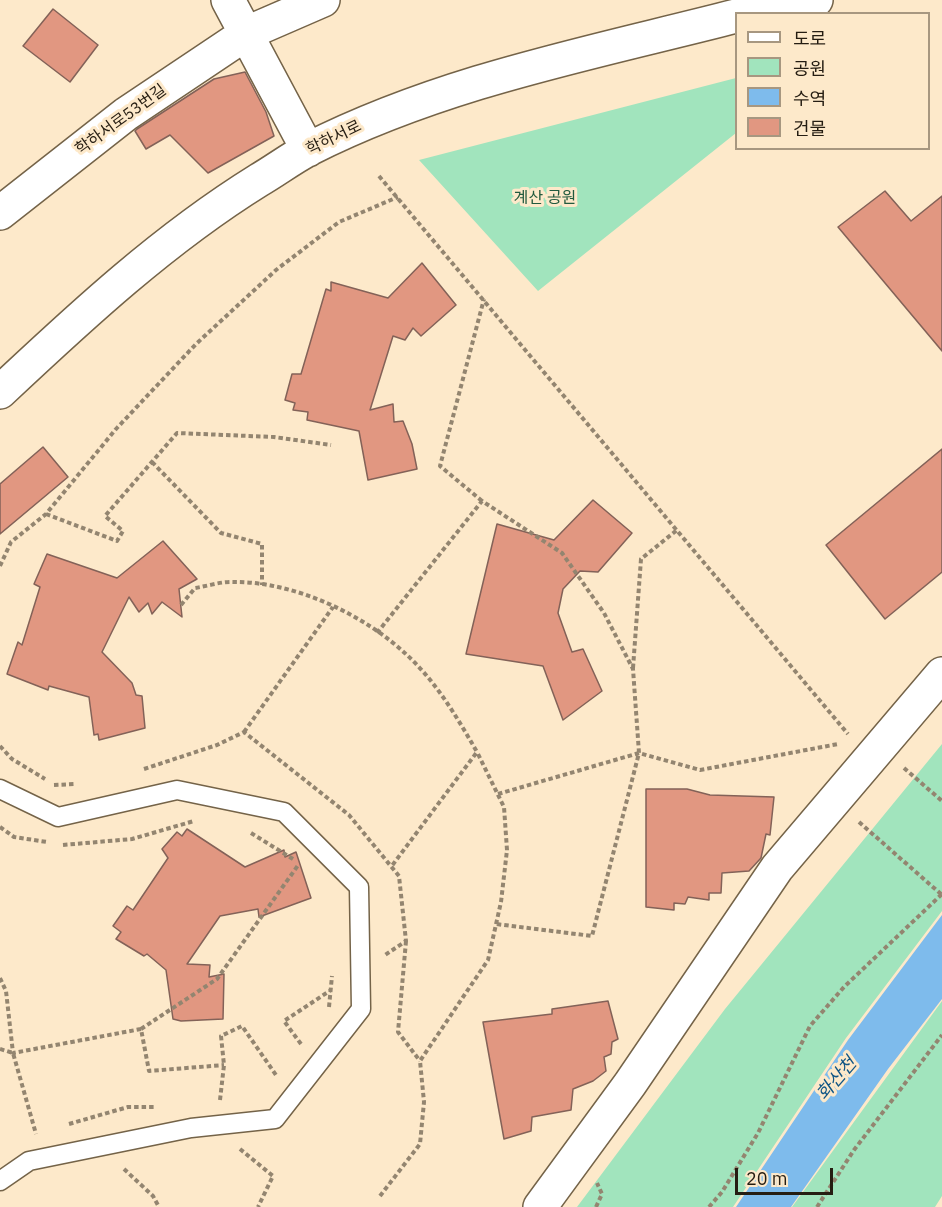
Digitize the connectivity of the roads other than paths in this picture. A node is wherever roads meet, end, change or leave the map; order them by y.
1 (228, 0) edge
2 (323, 0) edge
3 (816, 0) edge
4 (750, 10) edge
5 (735, 14) edge
6 (247, 33) junction
7 (308, 150) junction
8 (0, 213) edge
9 (0, 392) edge
10 (942, 674) edge
11 (0, 789) edge
12 (0, 1181) edge
13 (540, 1207) edge

1 - 6 street
2 - 6 street, 학하서로53번길
3 - 4 street, 학하서로
5 - 7 street, 학하서로
6 - 7 street
6 - 8 street, 학하서로53번길
7 - 9 street, 학하서로
10 - 13 street
11 - 12 lane

